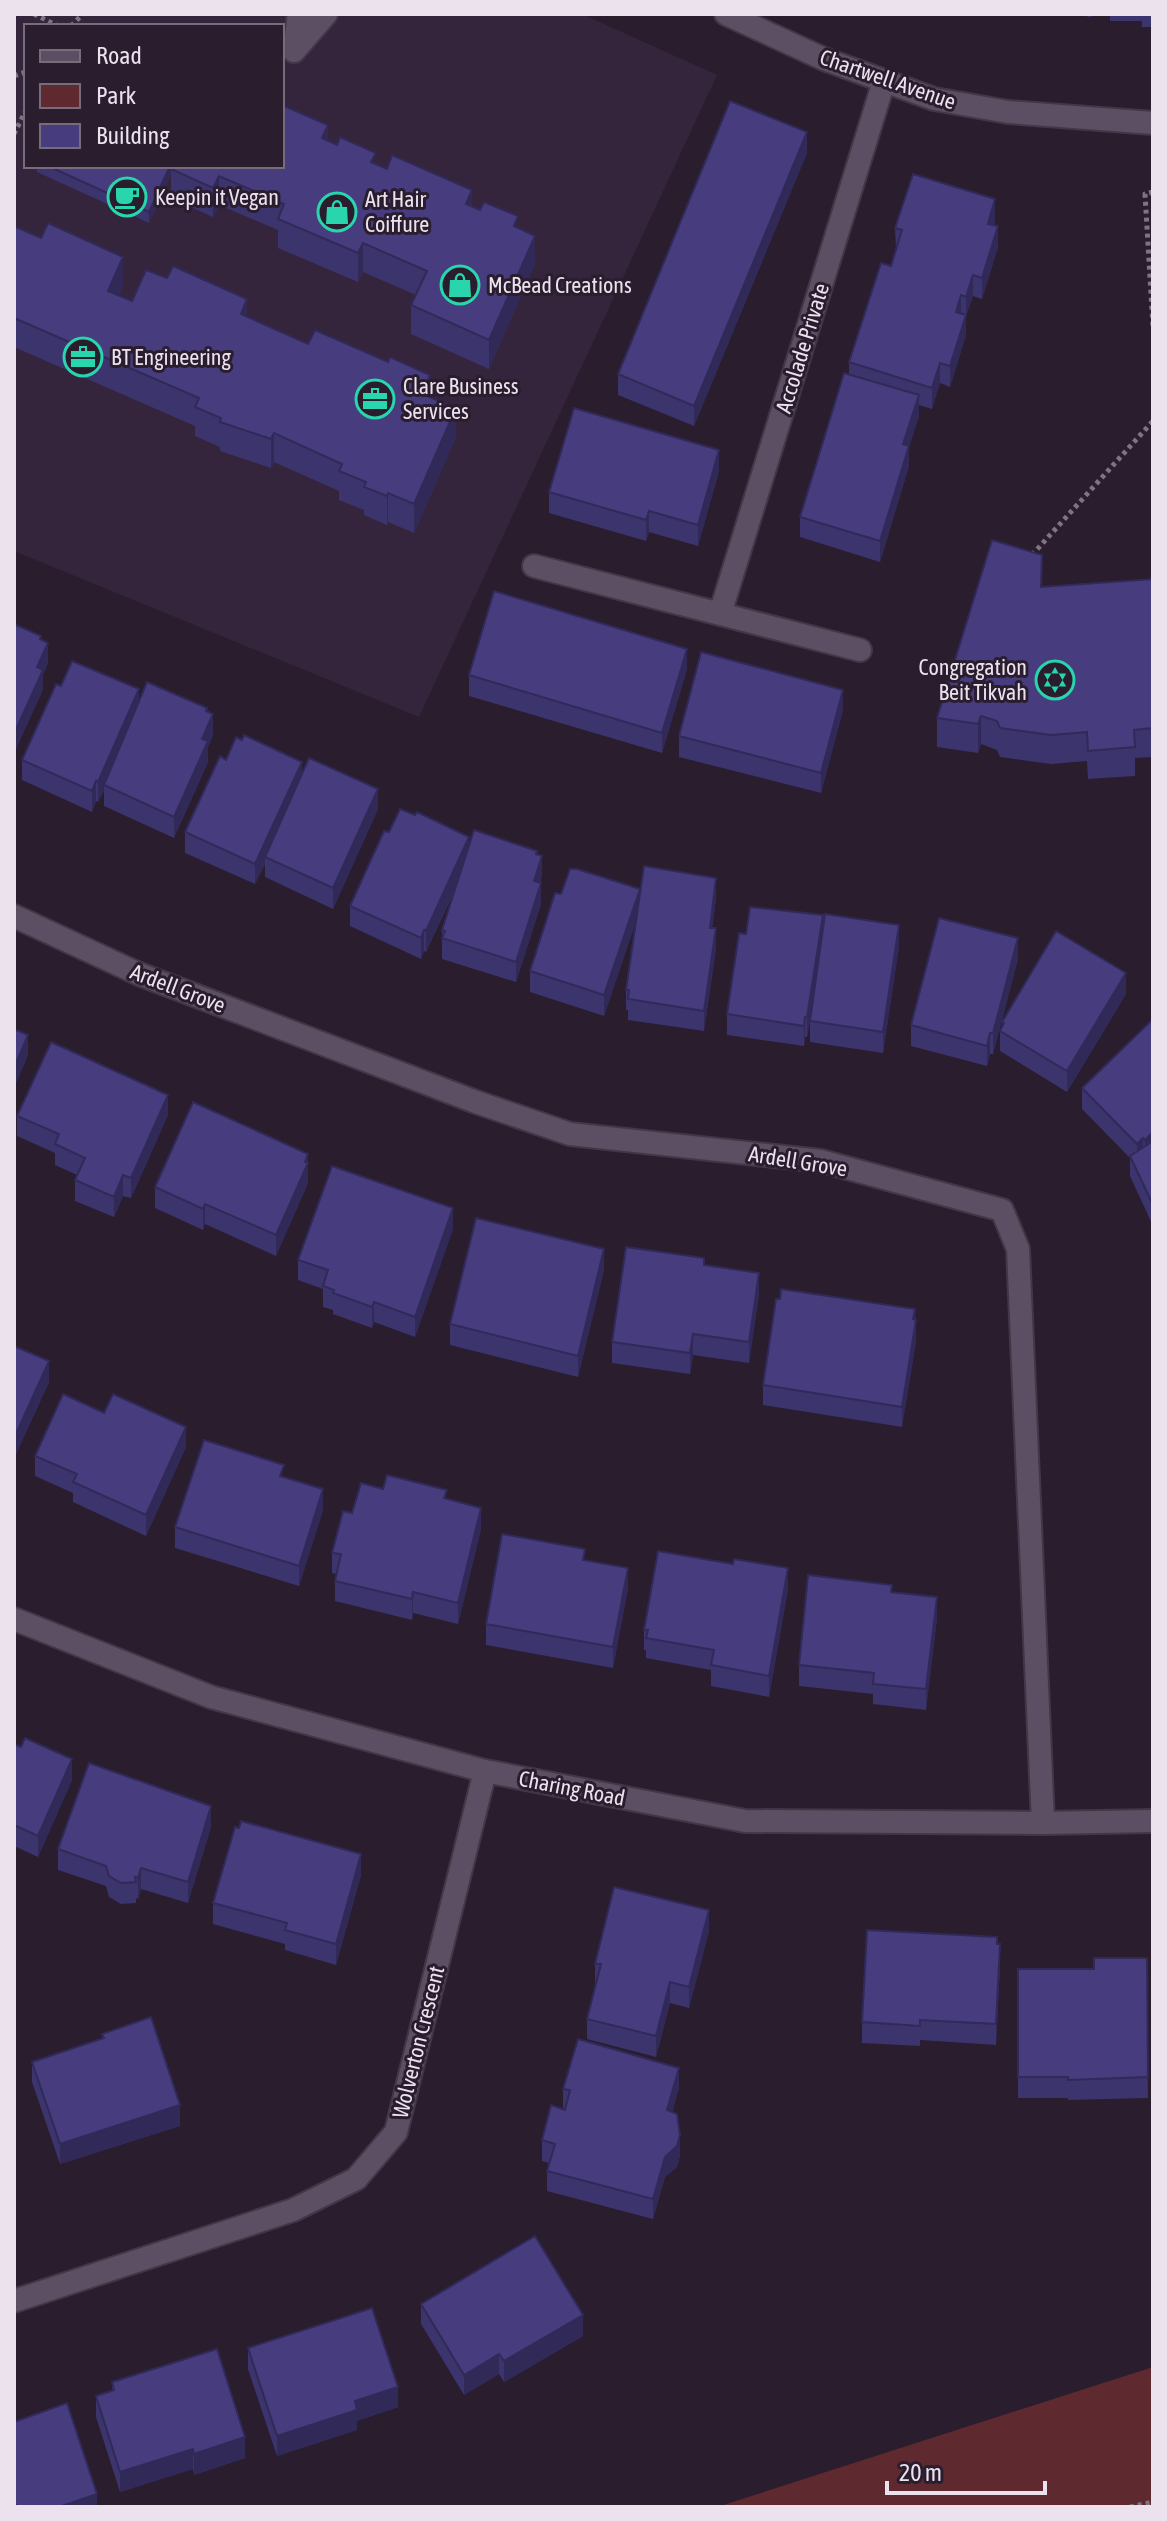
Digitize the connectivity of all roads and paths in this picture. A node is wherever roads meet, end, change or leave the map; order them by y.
1 (34, 14) edge
2 (299, 14) edge
3 (326, 14) edge
4 (726, 14) edge
5 (54, 24) edge
6 (884, 81) junction
7 (24, 114) edge
8 (1153, 123) edge
9 (14, 134) edge
10 (1153, 192) edge
11 (1153, 327) edge
12 (1153, 421) edge
13 (1032, 555) edge
14 (534, 566) dead end
15 (720, 614) junction
16 (860, 650) dead end
17 (14, 916) edge
18 (14, 1619) edge
19 (485, 1771) junction
20 (1153, 1821) edge
21 (1043, 1823) junction
22 (14, 2301) edge
23 (1153, 2502) edge
24 (1130, 2507) edge

1 - 5 path
2 - 3 street
4 - 6 street, Chartwell Avenue
6 - 8 street, Chartwell Avenue
6 - 15 street, Accolade Private
7 - 9 path
10 - 11 path
12 - 13 path
14 - 15 street
15 - 16 street
17 - 21 street, Ardell Grove
18 - 19 street, Charing Road
19 - 21 street, Charing Road
19 - 22 street, Wolverton Crescent
20 - 21 street, Charing Road
23 - 24 path

